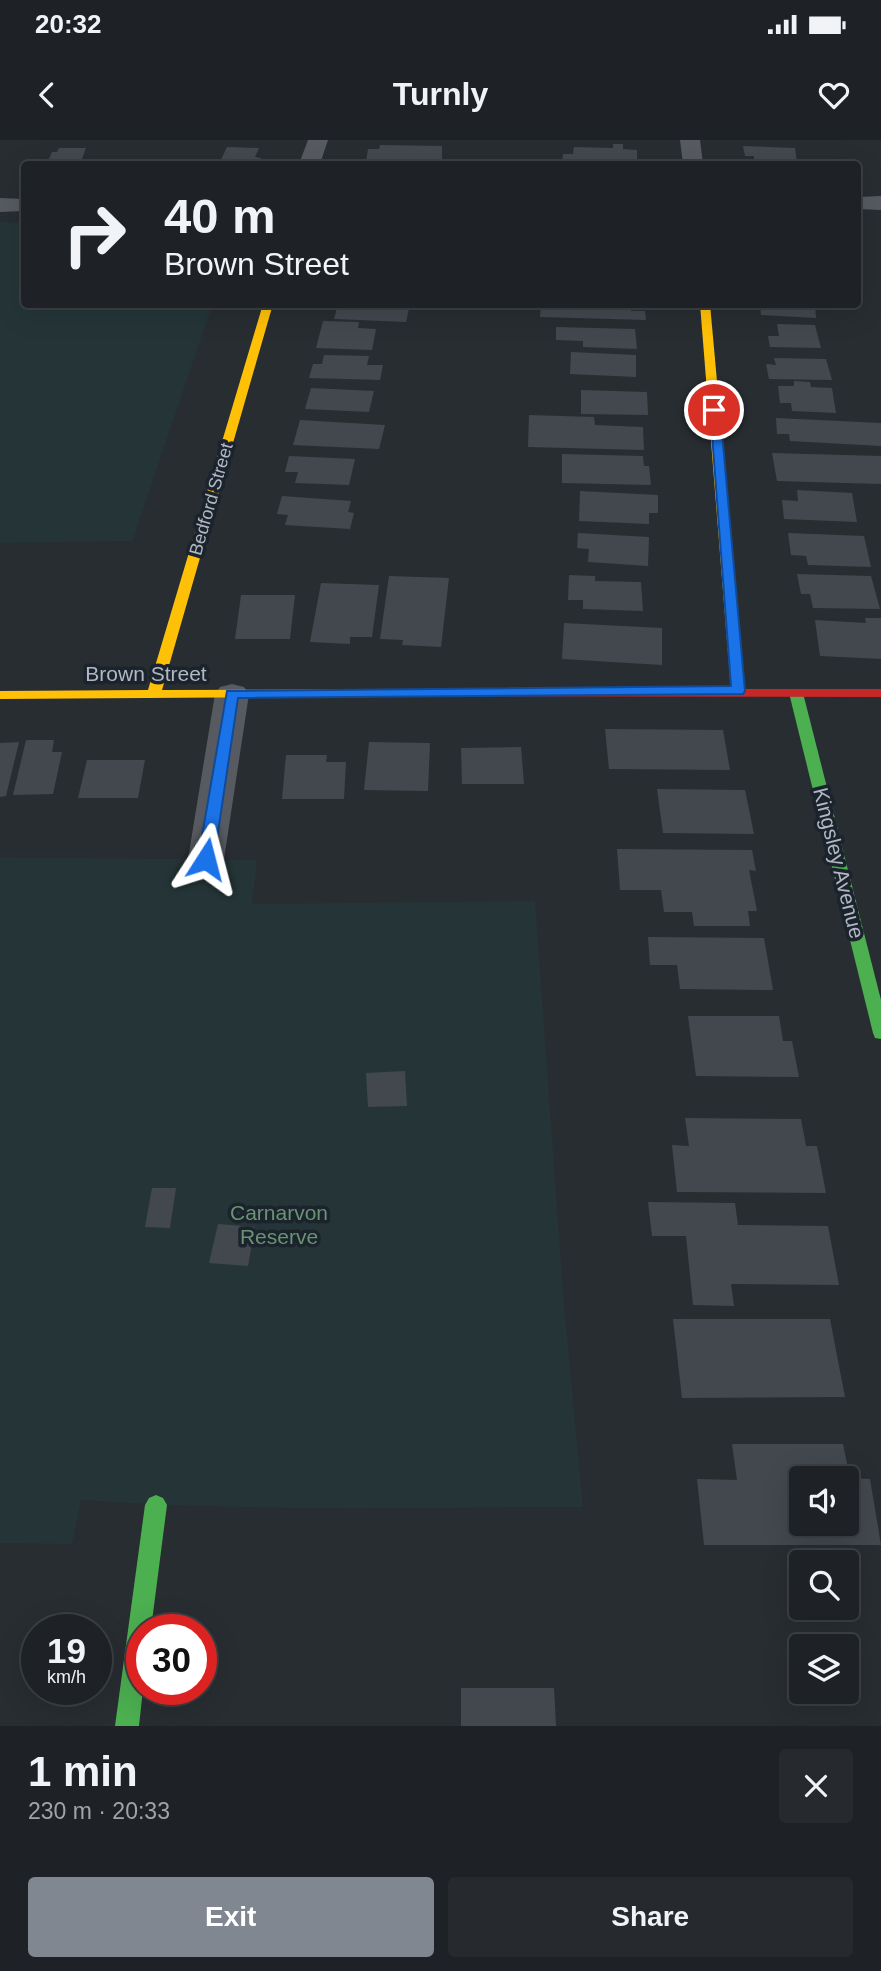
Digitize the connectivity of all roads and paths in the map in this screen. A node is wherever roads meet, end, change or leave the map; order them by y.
1 (318, 140) edge
2 (690, 140) edge
3 (311, 161) edge
4 (693, 161) edge
5 (861, 203) edge
6 (881, 203) edge
7 (0, 205) edge
8 (21, 205) edge
9 (267, 308) edge
10 (705, 308) edge
11 (738, 691) junction
12 (796, 693) junction
13 (881, 693) edge
14 (154, 694) junction
15 (232, 694) junction
16 (0, 695) edge
17 (206, 859) dead end
18 (881, 1033) edge
19 (156, 1505) dead end
20 (127, 1726) edge

1 - 3 street
2 - 4 street
5 - 6 street
7 - 8 street
9 - 14 street, Bedford Street
10 - 11 street
11 - 12 street, Brown Street
11 - 15 street, Brown Street
12 - 13 street, Brown Street
12 - 18 street, Kingsley Avenue
14 - 15 street, Brown Street
14 - 16 street, Brown Street
15 - 17 street
19 - 20 street

